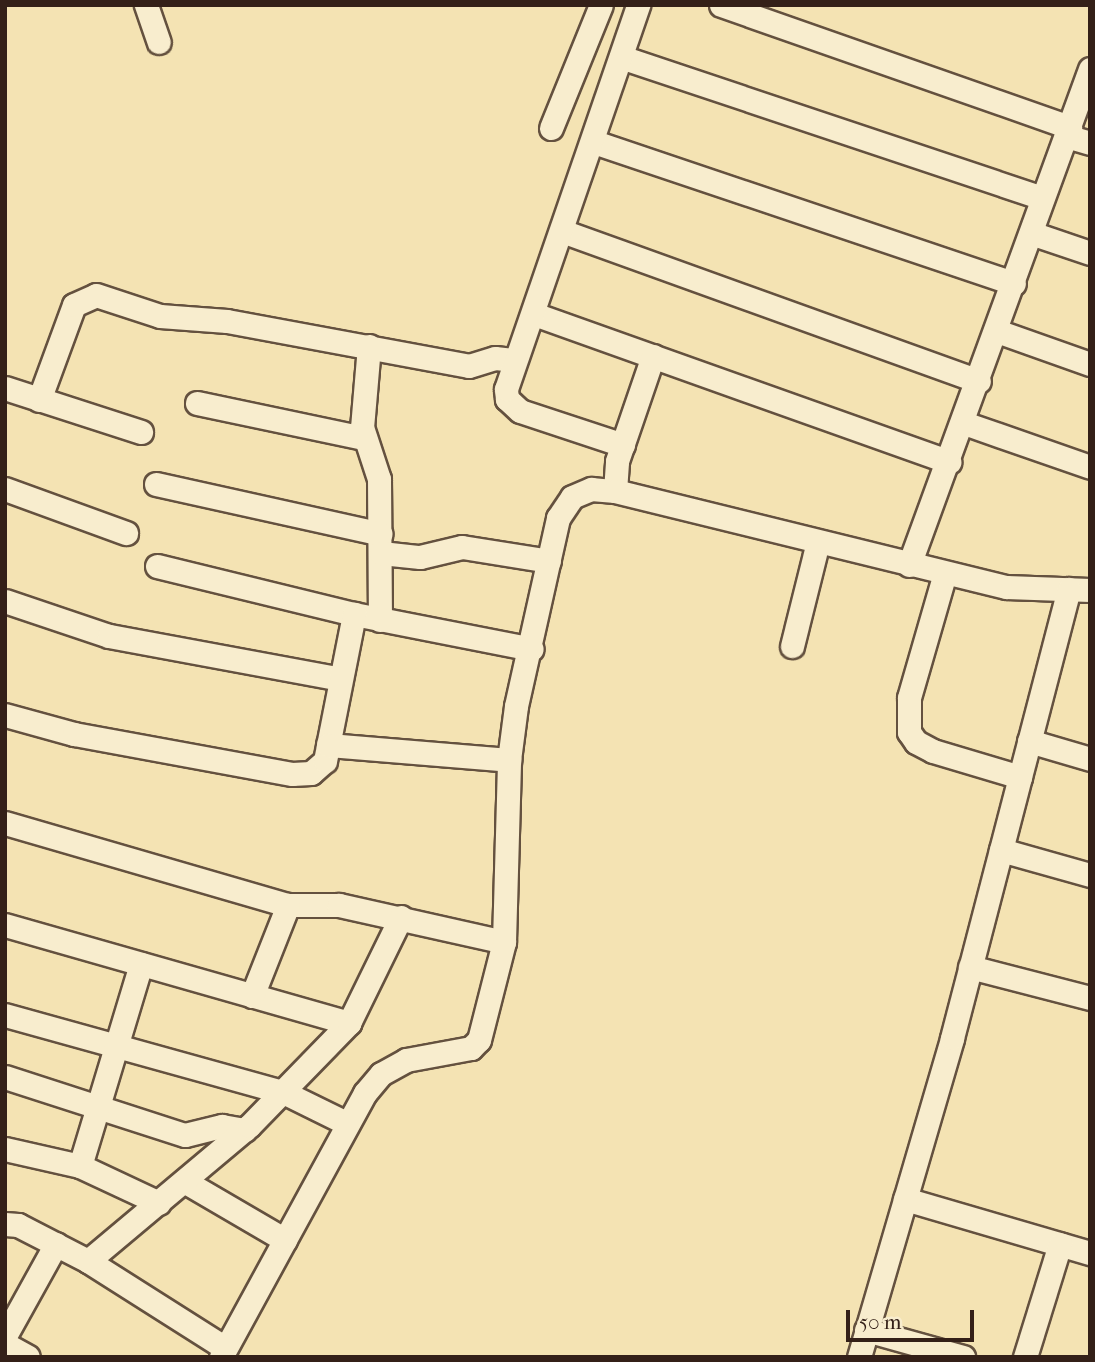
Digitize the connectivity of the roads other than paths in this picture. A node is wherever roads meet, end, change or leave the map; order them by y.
1 (146, 5) edge
2 (601, 5) edge
3 (638, 5) edge
4 (721, 5) edge
5 (159, 42) dead end
6 (621, 57) junction
7 (1090, 69) edge
8 (551, 128) dead end
9 (1068, 131) junction
10 (594, 142) junction
11 (1090, 143) edge
12 (1042, 198) junction
13 (562, 231) junction
14 (1031, 233) junction
15 (1090, 253) edge
16 (1014, 283) junction
17 (534, 314) junction
18 (997, 331) junction
19 (369, 346) junction
20 (653, 356) junction
21 (514, 360) junction
22 (1090, 364) edge
23 (979, 381) junction
24 (5, 388) edge
25 (40, 400) junction
26 (197, 403) dead end
27 (964, 423) junction
28 (141, 432) dead end
29 (363, 438) junction
30 (623, 445) junction
31 (949, 462) junction
32 (1090, 467) edge
33 (156, 484) dead end
34 (5, 489) edge
35 (615, 491) junction
36 (126, 533) dead end
37 (818, 542) junction
38 (381, 543) junction
39 (549, 561) junction
40 (909, 565) junction
41 (157, 566) dead end
42 (945, 573) junction
43 (1079, 590) edge
44 (5, 601) edge
45 (354, 614) junction
46 (380, 620) junction
47 (792, 646) dead end
48 (532, 649) junction
49 (340, 679) junction
50 (5, 715) edge
51 (1029, 741) junction
52 (328, 745) junction
53 (1090, 759) edge
54 (509, 760) junction
55 (1020, 777) junction
56 (5, 823) edge
57 (1001, 850) junction
58 (1090, 876) edge
59 (288, 905) junction
60 (401, 917) junction
61 (5, 925) edge
62 (504, 942) junction
63 (141, 964) junction
64 (970, 967) junction
65 (252, 996) junction
66 (1090, 998) edge
67 (5, 1015) edge
68 (349, 1023) junction
69 (117, 1042) junction
70 (5, 1077) edge
71 (283, 1092) junction
72 (97, 1107) junction
73 (346, 1123) junction
74 (245, 1130) junction
75 (5, 1149) edge
76 (80, 1166) junction
77 (184, 1181) junction
78 (905, 1199) junction
79 (159, 1203) junction
80 (5, 1224) edge
81 (285, 1240) junction
82 (56, 1244) junction
83 (1060, 1244) junction
84 (1090, 1253) edge
85 (88, 1261) junction
86 (866, 1330) junction
87 (5, 1336) edge
88 (5, 1344) edge
89 (223, 1352) edge
90 (28, 1357) edge
91 (859, 1357) edge
92 (963, 1357) edge
93 (1025, 1357) edge

1 - 5 street
2 - 8 street
3 - 6 street
4 - 9 street
6 - 10 street
6 - 12 street
7 - 9 street
9 - 11 street
9 - 12 street
10 - 13 street
10 - 16 street
12 - 14 street
13 - 17 street
13 - 23 street
14 - 15 street
14 - 16 street
16 - 18 street
17 - 20 street
17 - 21 street
18 - 22 street
18 - 23 street
19 - 21 street
19 - 25 street
19 - 29 street
20 - 30 street
20 - 31 street
21 - 30 street
23 - 27 street
24 - 25 street
25 - 28 street
26 - 29 street
27 - 31 street
27 - 32 street
29 - 38 street
30 - 35 street
31 - 40 street
33 - 38 street
34 - 36 street
35 - 37 street
35 - 39 street
37 - 40 street
37 - 47 street
38 - 39 street
38 - 46 street
39 - 48 street
40 - 42 street
41 - 45 street
42 - 43 street
42 - 55 street
43 - 51 street
44 - 49 street
45 - 46 street
45 - 49 street
46 - 48 street
48 - 54 street
49 - 52 street
50 - 52 street
51 - 53 street
51 - 55 street
52 - 54 street
54 - 62 street
55 - 57 street
56 - 59 street
57 - 58 street
57 - 64 street
59 - 60 street
59 - 65 street
60 - 62 street
60 - 68 street
61 - 63 street
62 - 73 street
63 - 65 street
63 - 69 street
64 - 66 street
64 - 78 street
65 - 68 street
67 - 69 street
68 - 71 street
69 - 71 street
69 - 72 street
70 - 72 street
71 - 73 street
71 - 74 street
72 - 74 street
72 - 76 street
73 - 81 street
74 - 77 street
75 - 76 street
76 - 79 street
77 - 79 street
77 - 81 street
78 - 83 street
78 - 86 street
79 - 85 street
80 - 82 street
81 - 89 street
82 - 85 street
82 - 87 street
83 - 84 street
83 - 93 street
85 - 89 street
86 - 91 street
86 - 92 street
88 - 90 street

